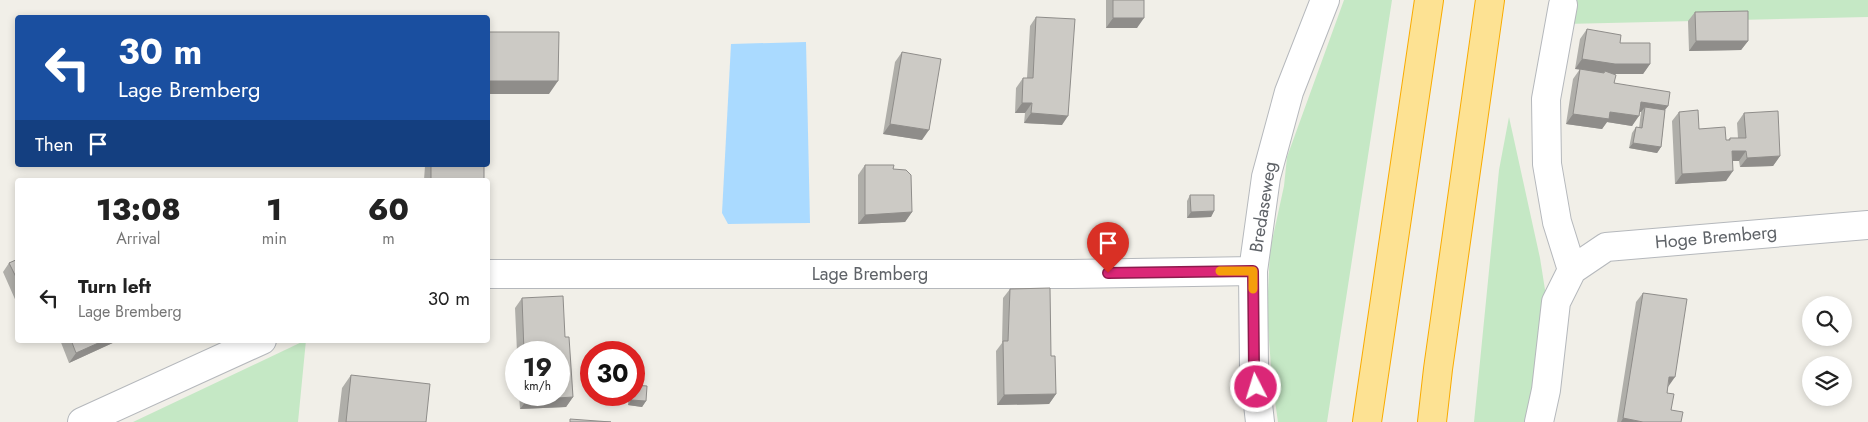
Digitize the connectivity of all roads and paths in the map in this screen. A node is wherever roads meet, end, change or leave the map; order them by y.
1 (1325, 0) edge
2 (1429, 0) edge
3 (1490, 0) edge
4 (1563, 5) dead end
5 (1868, 225) edge
6 (1572, 270) junction
7 (1253, 271) junction
8 (490, 274) edge
9 (255, 343) edge
10 (82, 422) edge
11 (1260, 422) edge
12 (1367, 422) edge
13 (1432, 422) edge
14 (1539, 422) edge

1 - 7 street, Bredaseweg
2 - 12 highway
3 - 13 highway
4 - 6 street
5 - 6 street, Hoge Bremberg
6 - 14 street
7 - 8 street, Lage Bremberg
7 - 11 street, Bredaseweg
9 - 10 street

